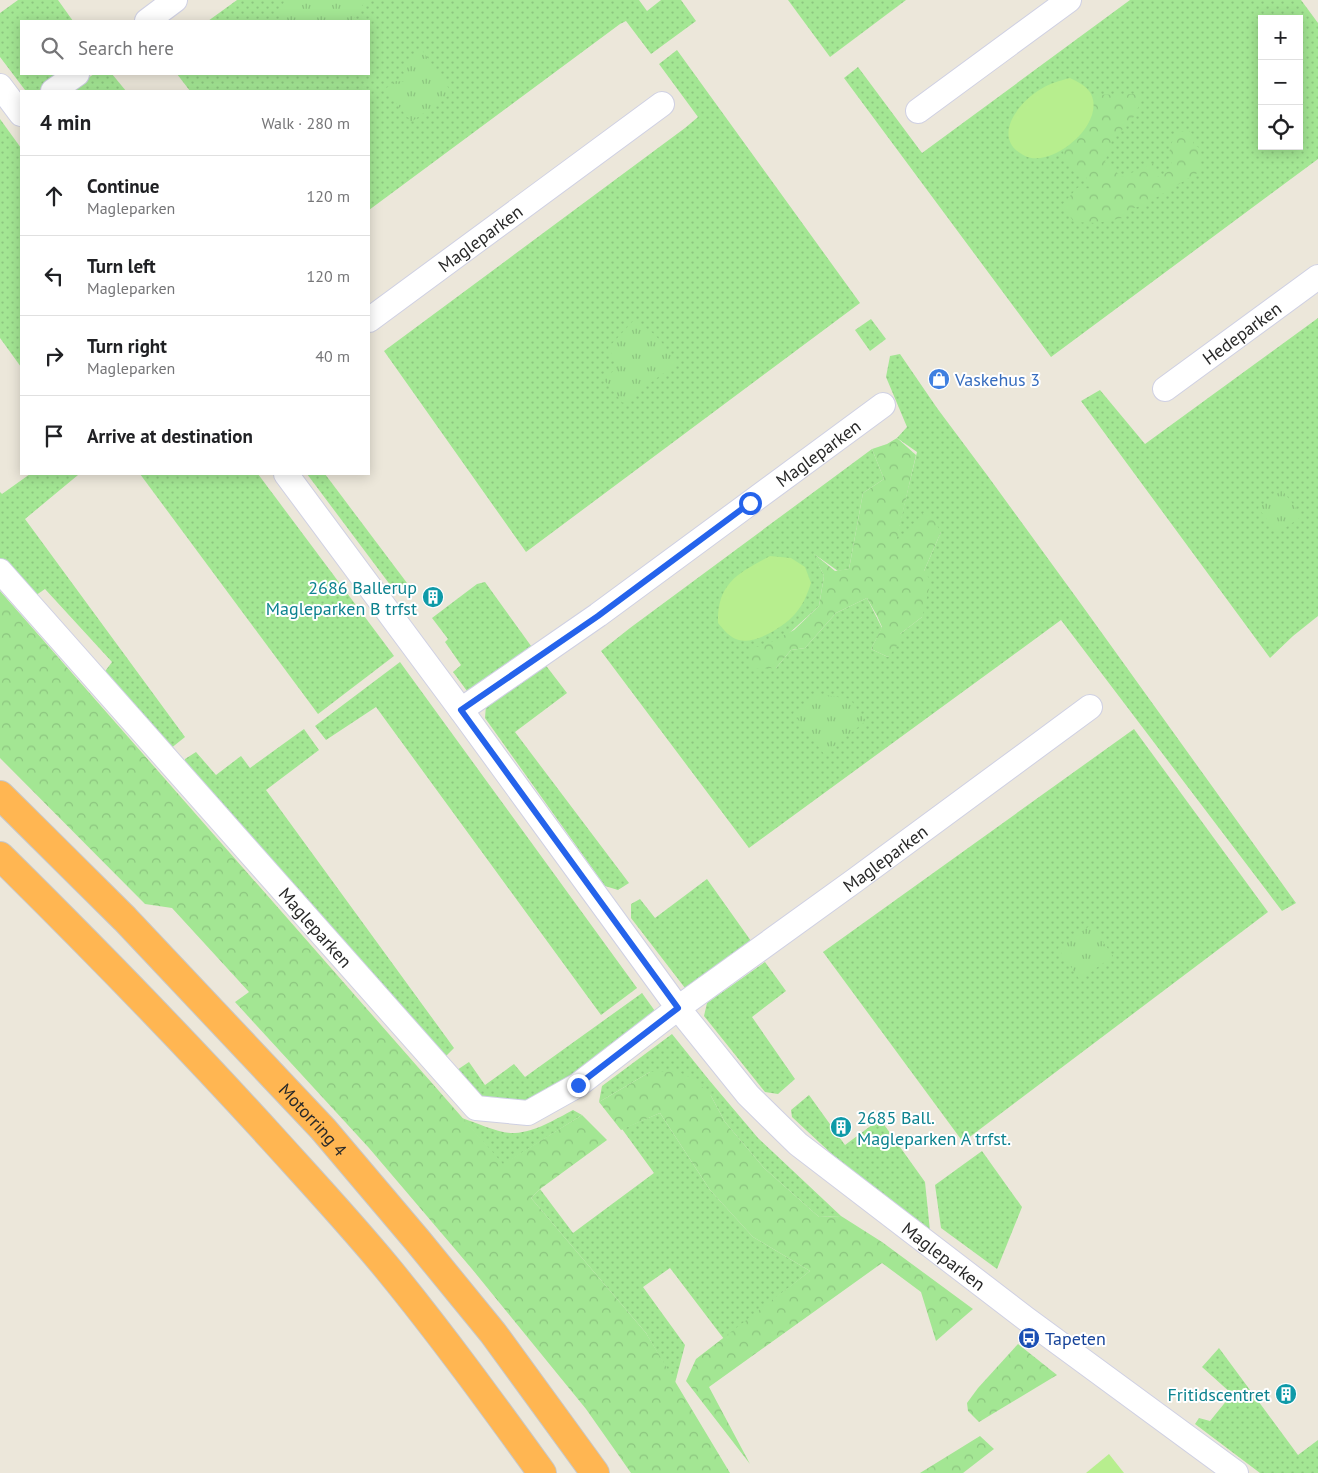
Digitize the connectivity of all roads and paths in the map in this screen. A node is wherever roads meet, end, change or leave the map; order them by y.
1 (175, 0) edge
2 (1069, 0) edge
3 (148, 20) edge
4 (76, 75) edge
5 (0, 86) edge
6 (54, 90) edge
7 (662, 104) dead end
8 (918, 111) dead end
9 (20, 113) edge
10 (1318, 277) edge
11 (370, 319) edge
12 (1165, 389) dead end
13 (883, 406) dead end
14 (287, 475) edge
15 (0, 571) edge
16 (1090, 707) dead end
17 (461, 710) junction
18 (0, 795) edge
19 (0, 856) edge
20 (678, 1008) junction
21 (542, 1473) edge
22 (595, 1473) edge
23 (1236, 1473) edge

1 - 3 street
2 - 8 street
4 - 6 street
5 - 9 street
7 - 11 street, Magleparken
10 - 12 street, Hedeparken
13 - 17 street, Magleparken
14 - 17 street, Magleparken
15 - 20 street, Magleparken
16 - 20 street, Magleparken
17 - 20 street, Magleparken
18 - 22 highway, Motorring 4
19 - 21 highway
20 - 23 street, Magleparken

